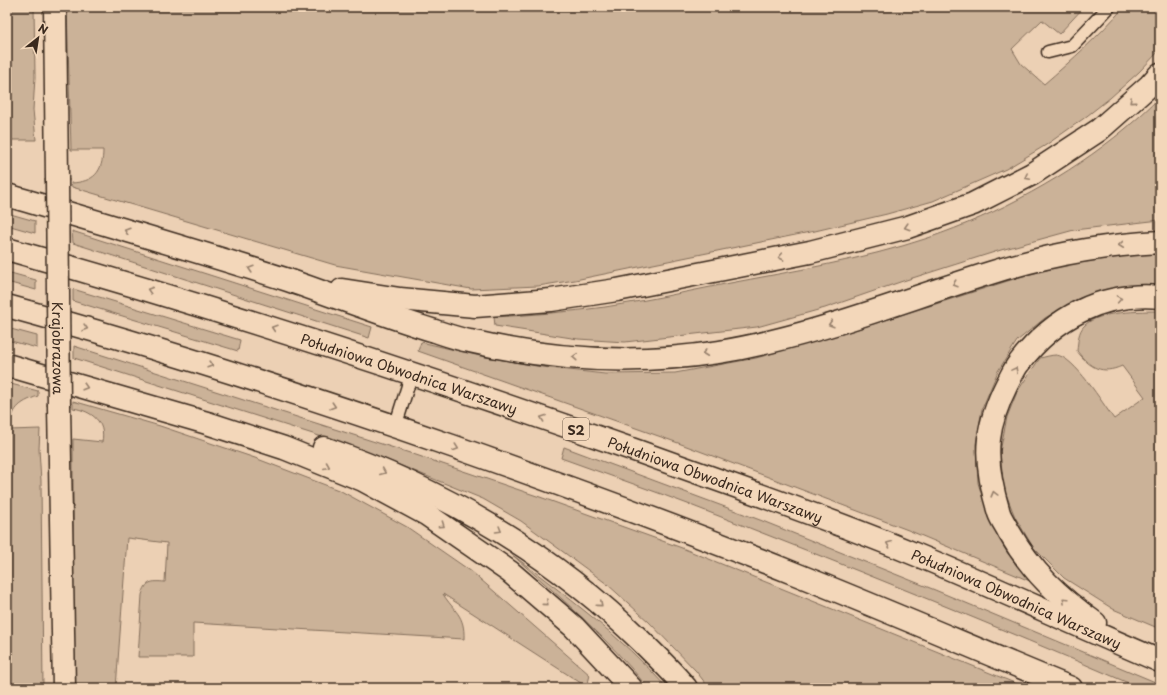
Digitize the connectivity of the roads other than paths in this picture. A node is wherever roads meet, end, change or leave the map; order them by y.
1 (55, 7) edge
2 (1109, 7) edge
3 (1048, 52) dead end
4 (1160, 74) edge
5 (7, 195) edge
6 (1160, 242) edge
7 (7, 249) edge
8 (288, 281) junction
9 (1160, 297) edge
10 (7, 306) edge
11 (7, 365) edge
12 (412, 373) junction
13 (117, 396) junction
14 (395, 426) junction
15 (1130, 649) junction
16 (1160, 661) edge
17 (64, 688) edge
18 (631, 688) edge
19 (686, 688) edge
20 (1071, 688) edge

1 - 17 main road, Krajobrazowa, bridge
2 - 3 lane
4 -> 8 main road
8 -> 5 main road
6 -> 8 main road
12 -> 7 main road, Południowa Obwodnica Warszawy / S2
15 -> 9 main road
10 -> 14 main road
11 -> 13 main road
12 - 14 lane
15 -> 12 main road, Południowa Obwodnica Warszawy / S2
13 -> 18 main road
13 -> 19 main road
14 -> 20 main road
15 - 16 main road, Południowa Obwodnica Warszawy / S2

